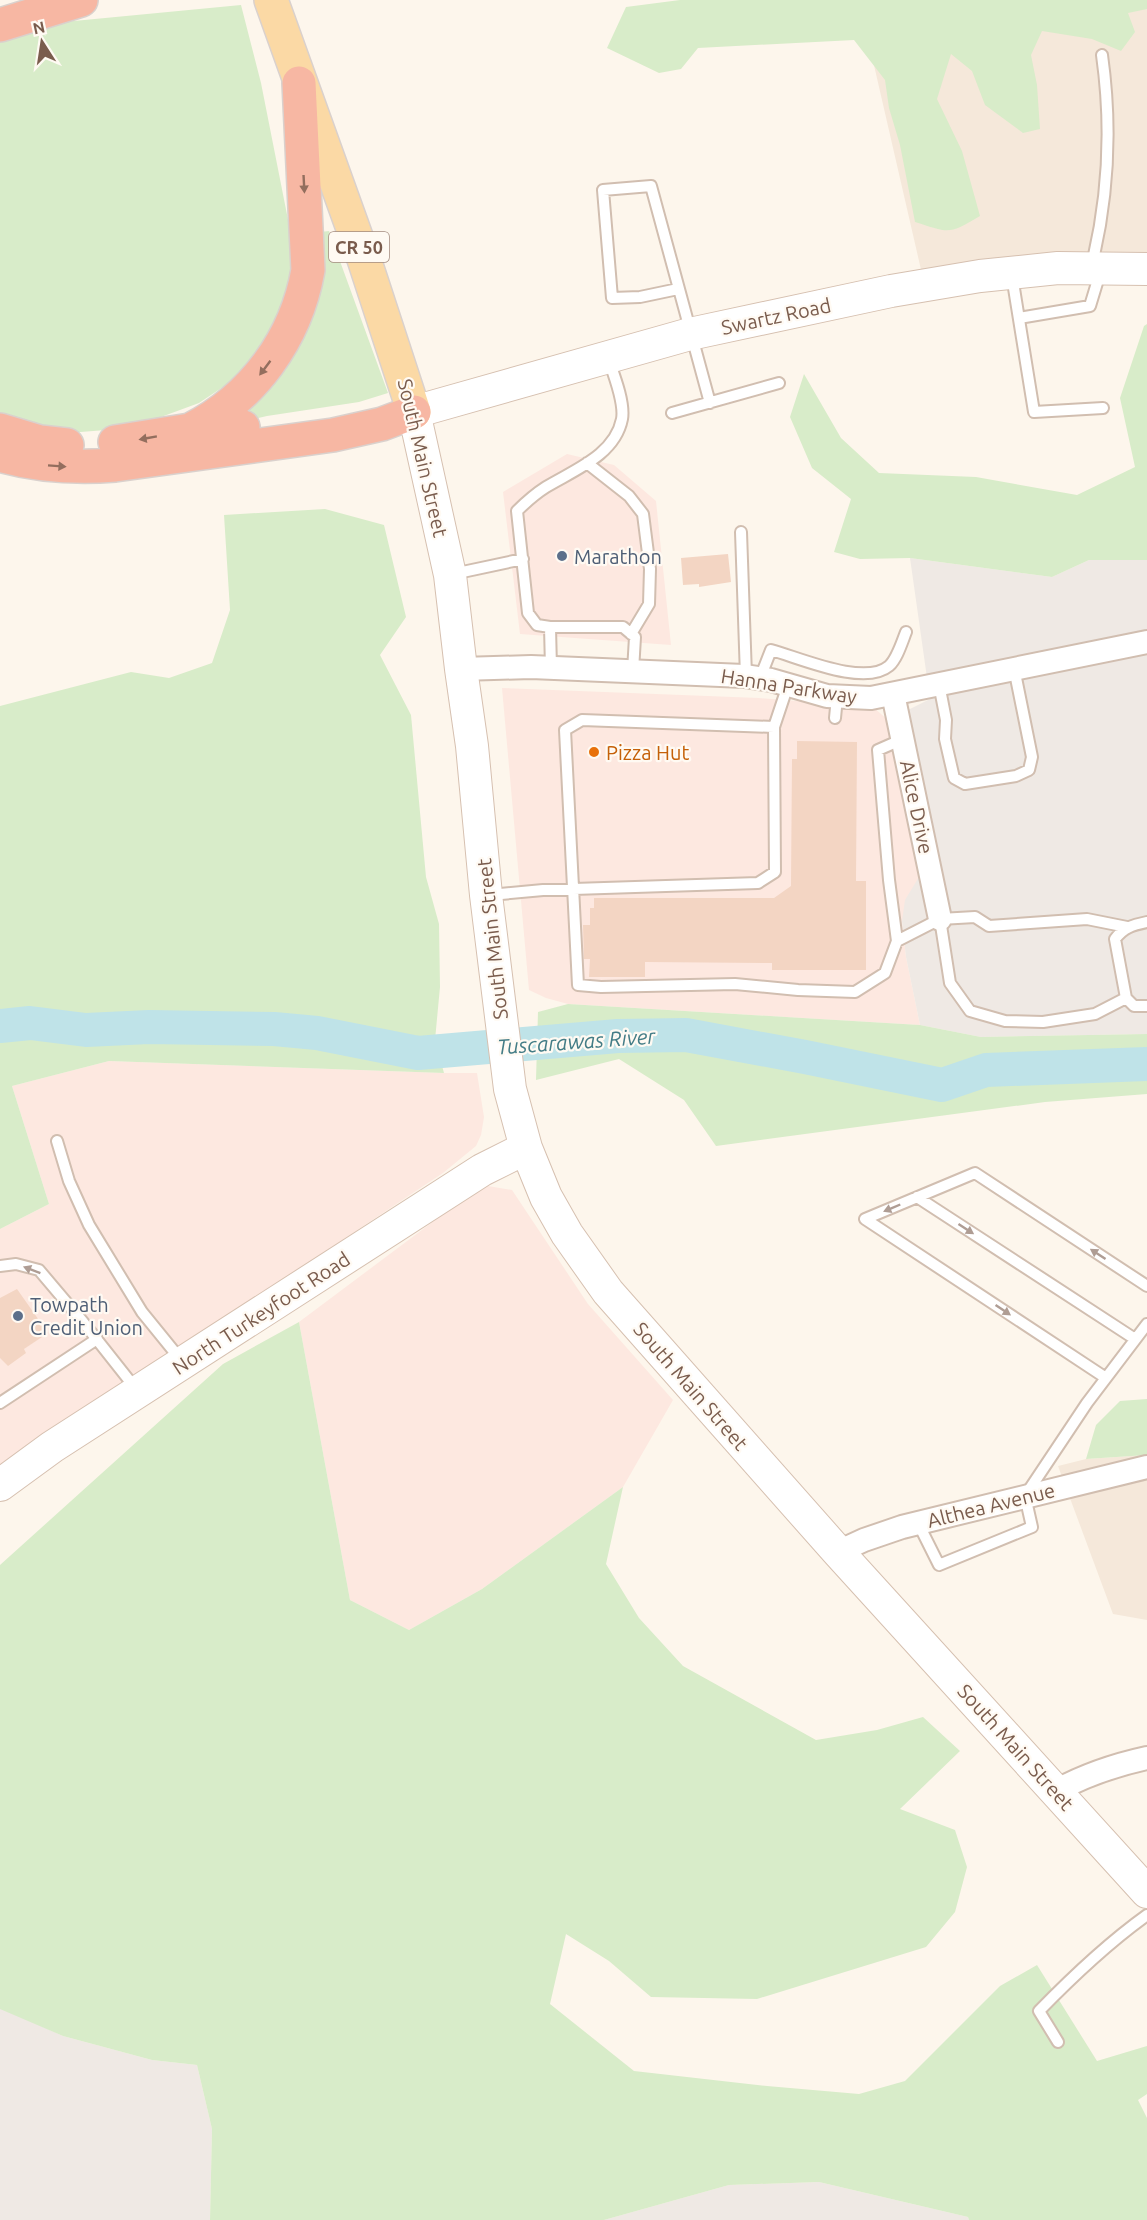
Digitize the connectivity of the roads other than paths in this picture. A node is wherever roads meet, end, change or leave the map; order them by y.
1 (81, 0) edge
2 (272, 3) edge
3 (0, 25) edge
4 (1102, 55) dead end
5 (299, 83) junction
6 (1096, 268) junction
7 (1147, 269) edge
8 (1012, 273) junction
9 (678, 289) junction
10 (1019, 318) junction
11 (690, 334) junction
12 (608, 357) junction
13 (779, 383) dead end
14 (710, 403) junction
15 (1103, 408) dead end
16 (414, 412) junction
17 (672, 413) dead end
18 (0, 430) edge
19 (190, 430) junction
20 (0, 455) edge
21 (587, 463) junction
22 (741, 532) dead end
23 (523, 559) junction
24 (450, 574) junction
25 (550, 627) junction
26 (906, 632) dead end
27 (631, 634) junction
28 (1147, 642) edge
29 (550, 668) junction
30 (461, 669) junction
31 (1014, 669) junction
32 (633, 671) junction
33 (753, 677) junction
34 (939, 684) junction
35 (788, 685) junction
36 (880, 686) junction
37 (774, 727) junction
38 (903, 739) junction
39 (573, 889) junction
40 (486, 895) junction
41 (940, 920) junction
42 (1147, 922) edge
43 (1127, 927) junction
44 (897, 941) junction
45 (1126, 998) junction
46 (1147, 1006) edge
47 (57, 1141) dead end
48 (526, 1148) junction
49 (917, 1197) junction
50 (0, 1266) edge
51 (1147, 1286) edge
52 (1147, 1324) edge
53 (1135, 1339) junction
54 (97, 1340) junction
55 (183, 1363) junction
56 (1106, 1378) junction
57 (138, 1392) junction
58 (0, 1403) edge
59 (1147, 1467) edge
60 (0, 1485) edge
61 (1024, 1496) junction
62 (918, 1523) junction
63 (838, 1552) junction
64 (1147, 1758) edge
65 (1056, 1791) junction
66 (1147, 1892) edge
67 (1147, 1915) edge
68 (1058, 2042) dead end

1 - 3 highway
2 - 5 main road, South Main Street / CR 50
4 - 6 lane
5 - 16 main road, South Main Street / CR 50
5 -> 19 highway
6 - 7 main road, Swartz Road
6 - 8 main road, Swartz Road
6 - 10 lane
8 - 10 lane
8 - 11 main road, Swartz Road
9 - 9 lane
9 - 11 lane
10 - 15 lane
11 - 12 main road, Swartz Road
11 - 14 lane
12 - 16 main road, Swartz Road
12 - 21 lane
13 - 14 lane
14 - 17 lane
16 - 19 highway
20 -> 16 highway
16 - 24 main road, South Main Street
19 -> 18 highway
21 - 23 lane
21 - 27 lane
22 - 33 lane
23 - 24 lane
23 - 25 lane
24 - 30 main road, South Main Street
25 - 27 lane
25 - 29 lane
26 - 36 lane
27 - 32 lane
28 - 31 street, Hanna Parkway
29 - 30 street, Hanna Parkway
29 - 32 street, Hanna Parkway
30 - 40 main road, South Main Street
31 - 34 street, Hanna Parkway
31 - 34 lane
32 - 33 street, Hanna Parkway
33 - 35 street, Hanna Parkway
33 - 36 lane
34 - 36 street, Hanna Parkway
35 - 36 street, Hanna Parkway
35 - 37 lane
36 - 38 street, Alice Drive
37 - 39 lane
37 - 39 lane
38 - 41 street, Alice Drive
38 - 44 lane
39 - 40 lane
39 - 44 lane
40 - 48 main road, South Main Street
41 - 43 lane
41 - 44 lane
41 - 45 lane
42 - 43 lane
43 - 45 lane
45 - 46 lane
47 - 55 lane
48 - 55 main road, North Turkeyfoot Road
48 - 63 main road, South Main Street
51 -> 49 lane
49 -> 53 lane
49 -> 56 lane
54 -> 50 lane
52 - 53 lane
53 - 56 lane
54 - 57 lane
54 - 58 lane
55 - 57 main road, North Turkeyfoot Road
56 - 61 lane
57 - 60 main road, North Turkeyfoot Road
59 - 61 street, Althea Avenue
61 - 62 street, Althea Avenue
61 - 62 lane
62 - 63 street, Althea Avenue
63 - 65 main road, South Main Street
64 - 65 street
65 - 66 main road, South Main Street
67 - 68 lane

